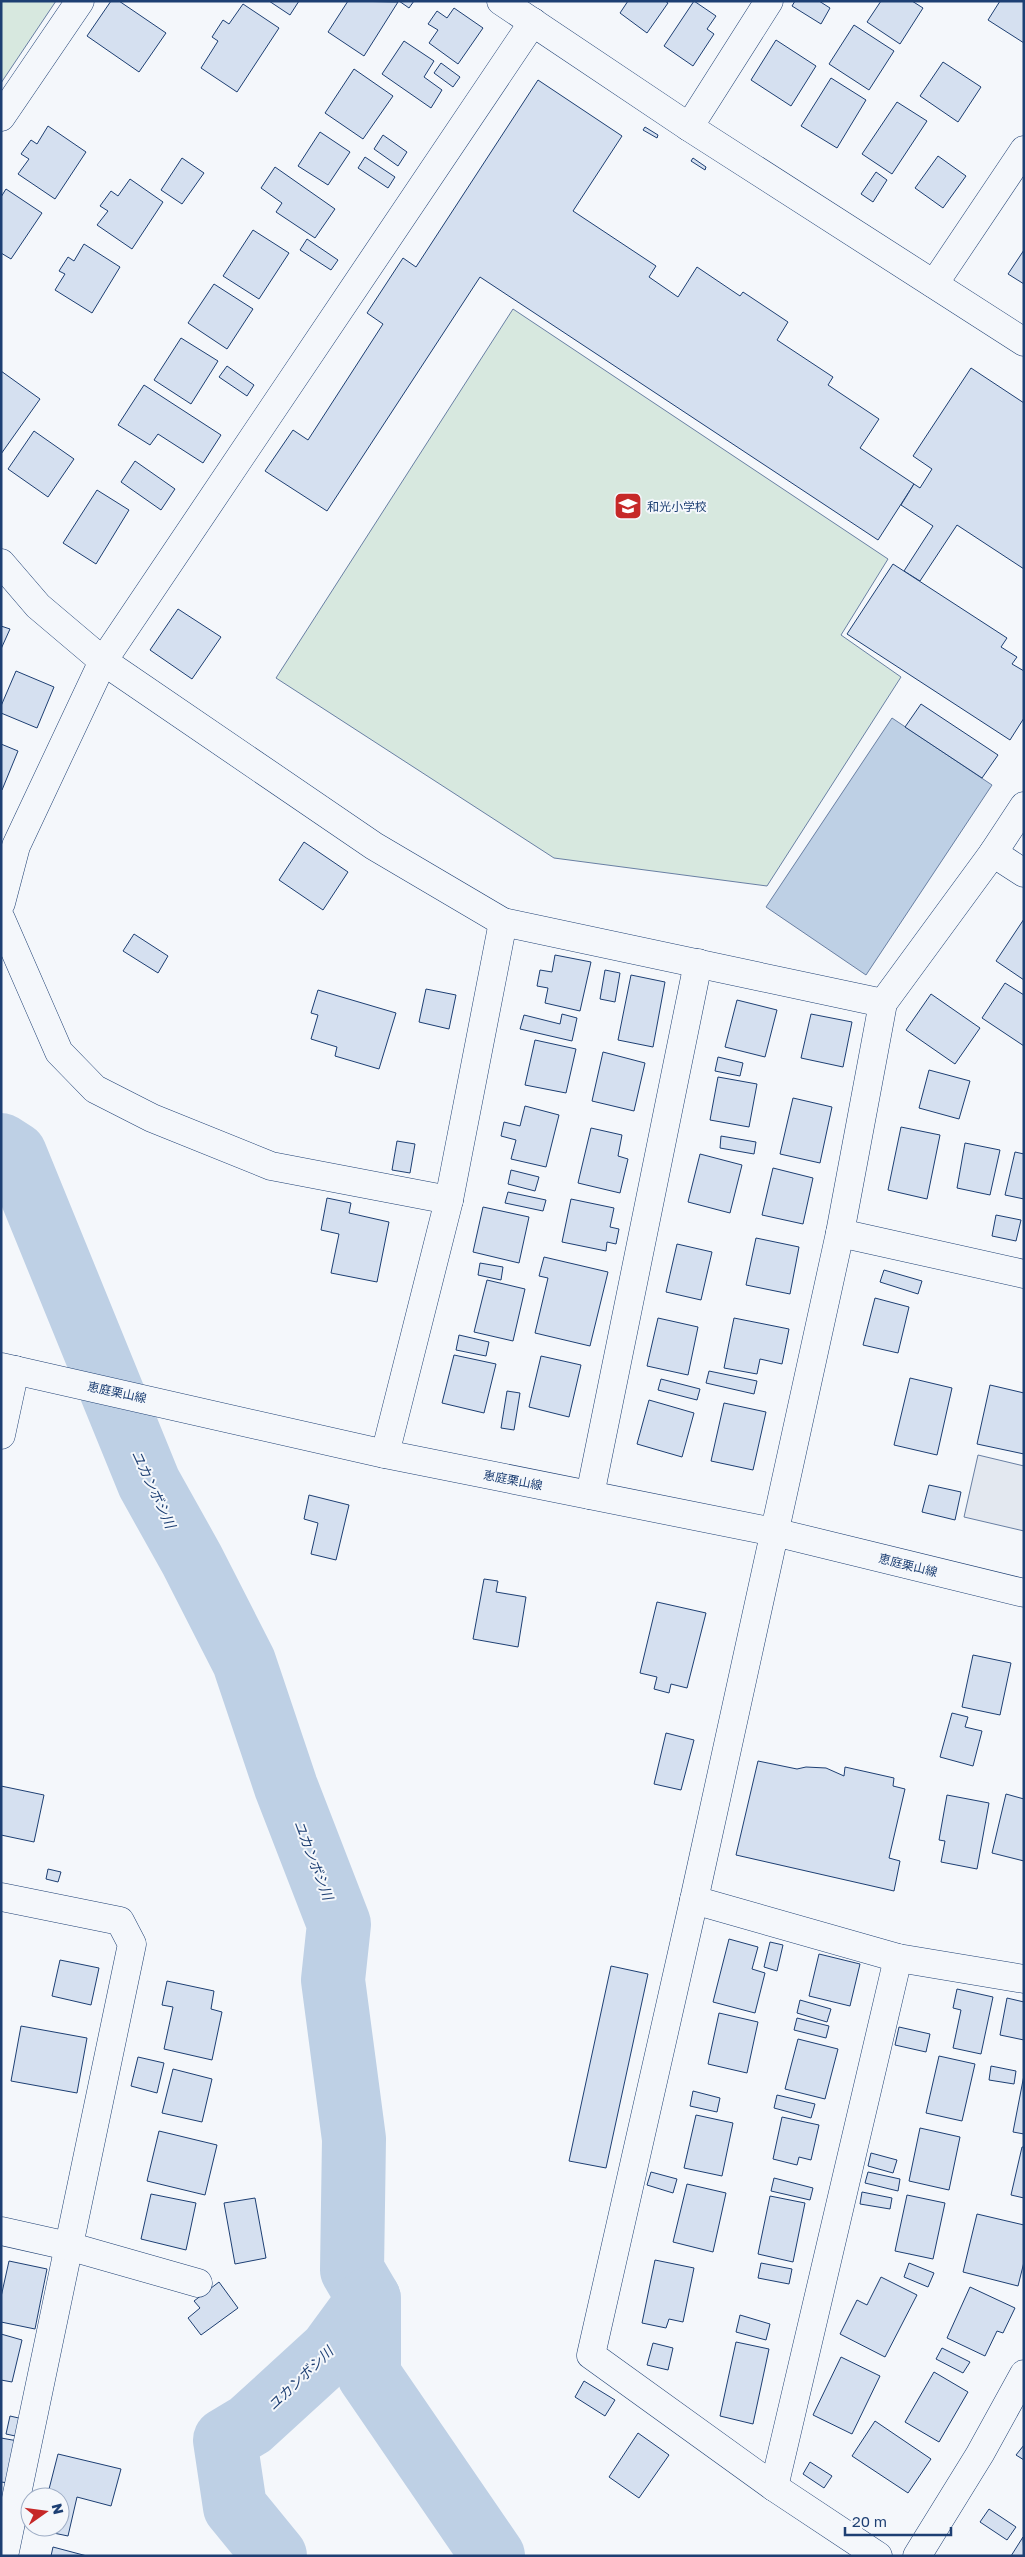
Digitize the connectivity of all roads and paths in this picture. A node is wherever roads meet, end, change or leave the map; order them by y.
1 (80, 1) edge
2 (502, 1) edge
3 (769, 1) edge
4 (533, 22) junction
5 (1, 117) edge
6 (688, 127) junction
7 (1024, 150) edge
8 (934, 284) junction
9 (1024, 342) edge
10 (1, 563) edge
11 (102, 661) junction
12 (1024, 806) edge
13 (993, 852) junction
14 (1024, 873) edge
15 (1, 903) edge
16 (1, 919) edge
17 (504, 922) junction
18 (698, 964) junction
19 (883, 1003) junction
20 (449, 1200) junction
21 (840, 1232) junction
22 (1024, 1274) edge
23 (18, 1371) edge
24 (1, 1435) edge
25 (385, 1454) junction
26 (590, 1495) junction
27 (774, 1532) junction
28 (1024, 1593) edge
29 (1, 1897) edge
30 (694, 1900) junction
31 (898, 1958) junction
32 (1024, 1979) edge
33 (1, 2231) edge
34 (68, 2246) junction
35 (198, 2283) dead end
36 (1024, 2374) edge
37 (774, 2487) junction
38 (7, 2512) edge
39 (4, 2556) edge
40 (878, 2556) edge
41 (916, 2556) edge

1 - 5 street
2 - 4 street
3 - 6 street
4 - 6 street
4 - 11 street
6 - 8 street
7 - 8 street
8 - 9 street
10 - 11 street
11 - 15 street
11 - 17 street
12 - 13 street
13 - 14 street
13 - 19 street
16 - 20 street
17 - 18 street
17 - 20 street
18 - 19 street
18 - 26 street
19 - 21 street
20 - 25 street
21 - 22 street
21 - 27 street
23 - 24 street
23 - 25 street, 恵庭栗山線
25 - 26 street, 恵庭栗山線
26 - 27 street, 恵庭栗山線
27 - 28 street, 恵庭栗山線
27 - 30 street
29 - 34 street
30 - 31 street
30 - 37 street
31 - 32 street
31 - 37 street
33 - 34 street
34 - 35 street
34 - 38 street
36 - 41 street
37 - 40 street
38 - 39 street

